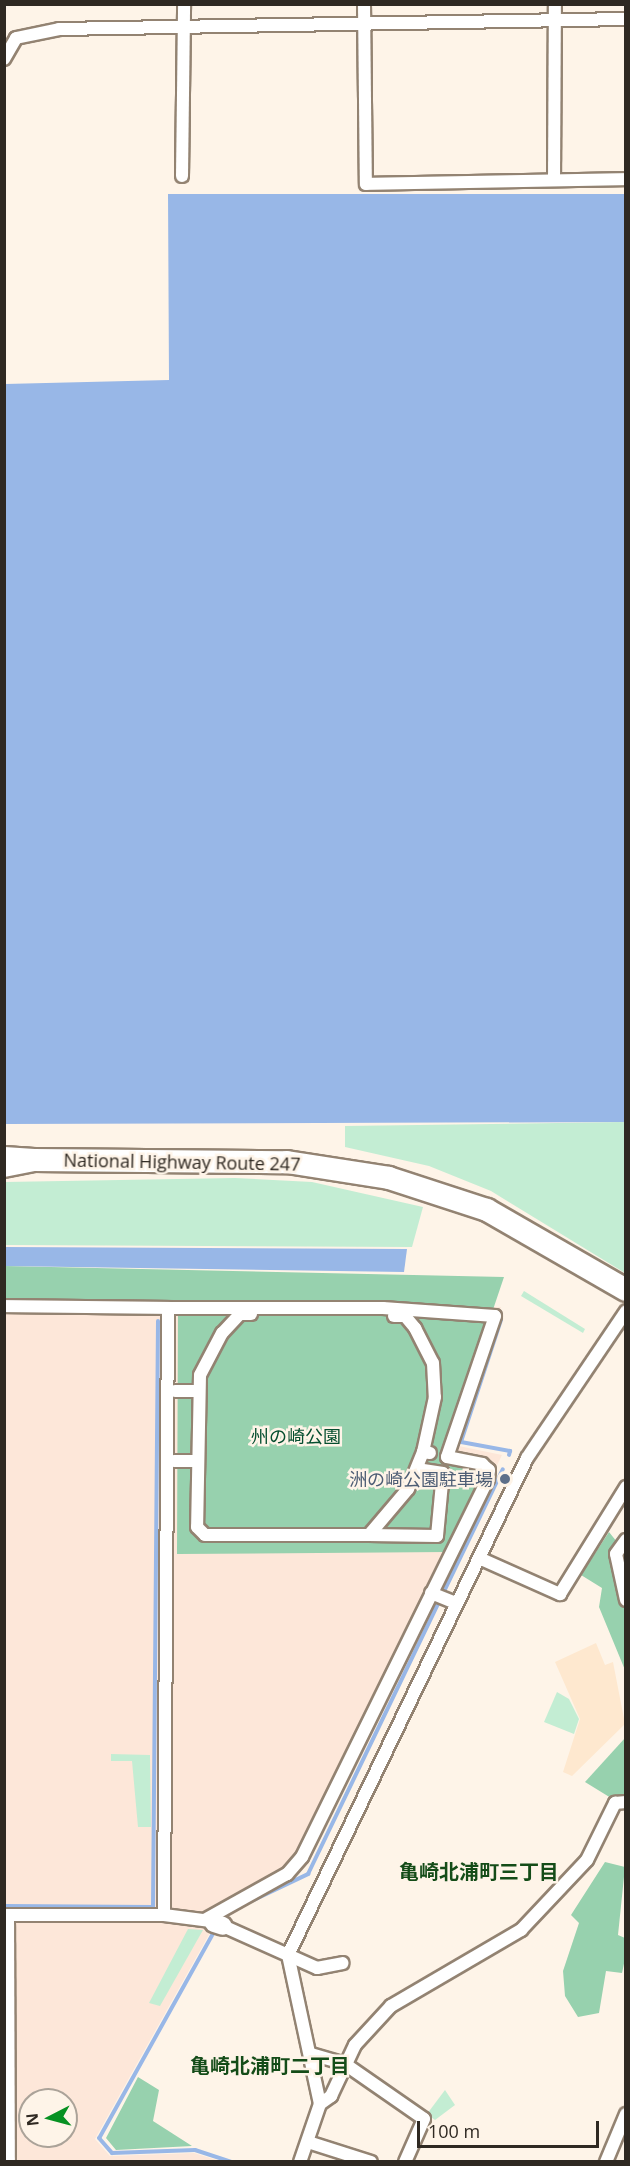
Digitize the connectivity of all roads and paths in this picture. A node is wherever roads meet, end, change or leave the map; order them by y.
1 (184, 4) edge
2 (364, 4) edge
3 (555, 4) edge
4 (555, 19) junction
5 (626, 19) edge
6 (364, 21) junction
7 (183, 28) junction
8 (4, 59) edge
9 (182, 177) dead end
10 (626, 179) edge
11 (554, 180) junction
12 (4, 1158) edge
13 (34, 1160) junction
14 (4, 1166) edge
15 (626, 1290) edge
16 (4, 1306) edge
17 (168, 1308) junction
18 (626, 1311) edge
19 (175, 1391) dead end
20 (198, 1391) junction
21 (174, 1461) dead end
22 (197, 1461) junction
23 (418, 1469) junction
24 (626, 1487) edge
25 (369, 1534) junction
26 (626, 1540) edge
27 (478, 1558) junction
28 (435, 1595) junction
29 (626, 1600) edge
30 (456, 1604) junction
31 (626, 1802) edge
32 (6, 1915) edge
33 (164, 1915) junction
34 (214, 1923) junction
35 (288, 1955) junction
36 (344, 1963) dead end
37 (311, 2054) junction
38 (345, 2064) junction
39 (320, 2104) junction
40 (626, 2115) edge
41 (308, 2142) junction
42 (9, 2162) edge
43 (300, 2162) edge
44 (371, 2162) edge
45 (405, 2162) edge
46 (606, 2162) edge

1 - 7 street
2 - 6 street
3 - 4 street
4 - 5 street
4 - 6 street
4 - 11 street
6 - 7 street
6 - 11 street
7 - 8 street
7 - 9 street
10 - 11 street
12 - 13 highway, National Highway Route 247
13 - 14 highway, National Highway Route 247
13 - 15 highway, National Highway Route 247
16 - 17 street
17 - 28 street
17 - 33 street
18 - 27 street
19 - 20 street
20 - 22 street
20 - 23 street
21 - 22 street
22 - 25 street
23 - 25 street
23 - 25 street
24 - 27 street
26 - 29 street
27 - 30 street
28 - 30 street
28 - 34 street
30 - 35 street
31 - 38 street
32 - 33 street
32 - 42 street
33 - 34 street
34 - 35 street
35 - 36 street
35 - 37 street
37 - 38 street
37 - 39 street
38 - 39 street
38 - 45 street
39 - 41 street
40 - 46 street
41 - 43 street
41 - 44 street

